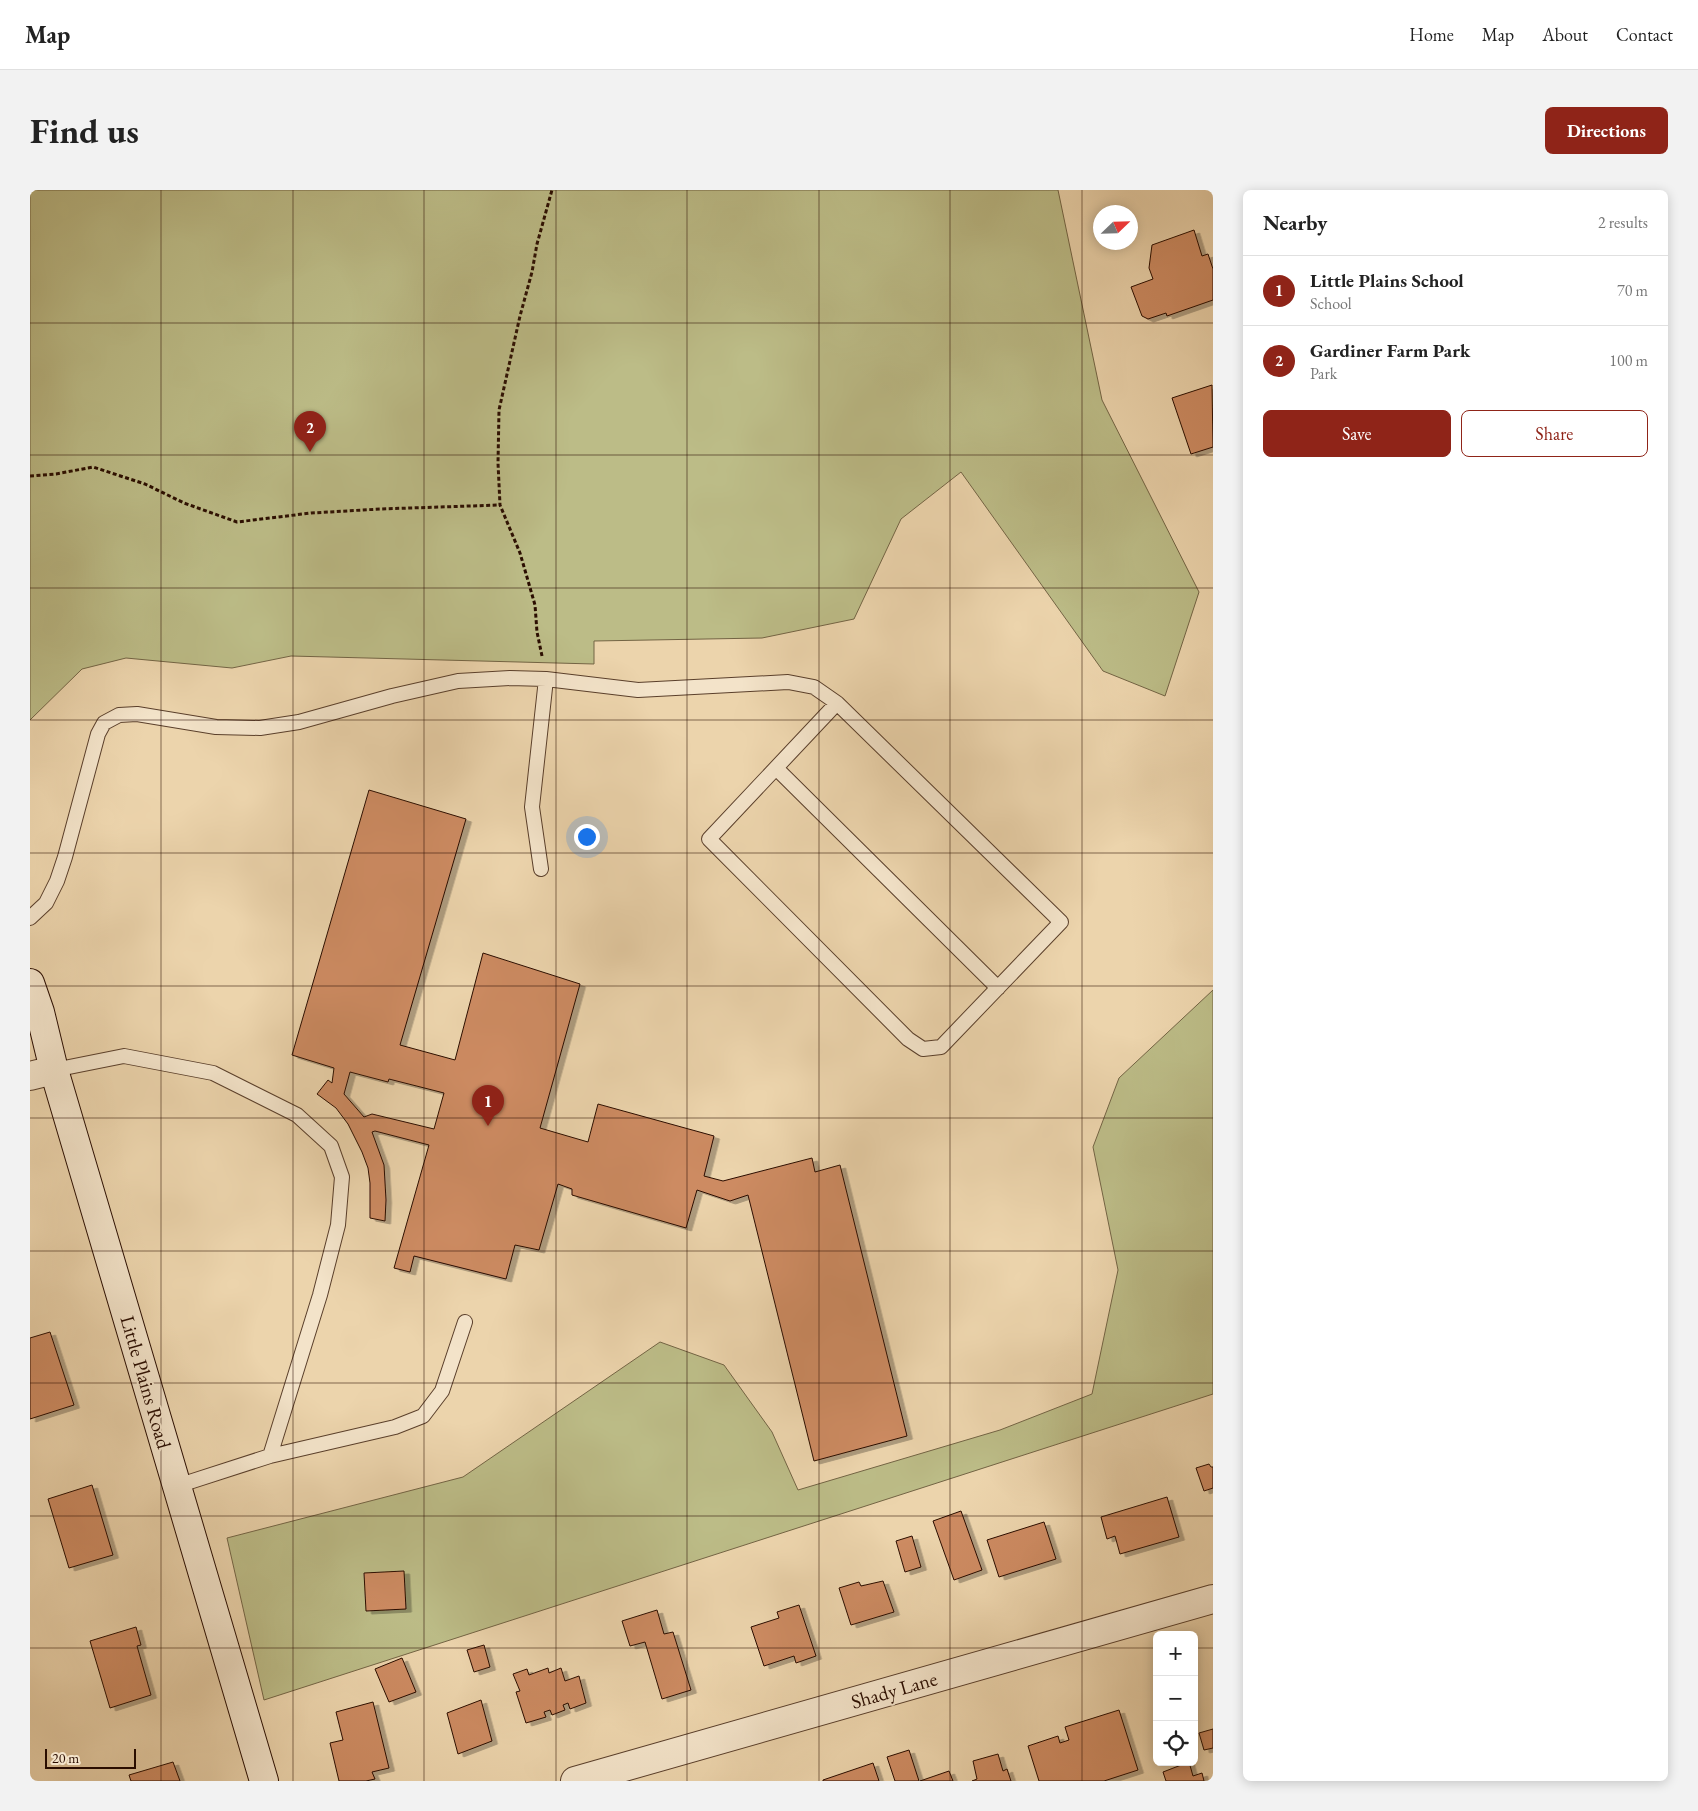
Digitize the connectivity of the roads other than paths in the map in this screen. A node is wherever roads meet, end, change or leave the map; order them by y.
1 (546, 679) junction
2 (837, 703) junction
3 (776, 768) junction
4 (541, 869) dead end
5 (30, 918) edge
6 (30, 983) edge
7 (998, 988) junction
8 (42, 1073) edge
9 (465, 1322) dead end
10 (270, 1456) junction
11 (177, 1486) junction
12 (1213, 1598) edge
13 (264, 1781) edge
14 (576, 1781) edge

1 - 2 lane
1 - 4 lane
1 - 5 lane
2 - 3 lane
2 - 7 lane
3 - 7 lane
3 - 7 lane
6 - 8 street, Little Plains Road
8 - 10 lane
8 - 11 street, Little Plains Road
9 - 10 lane
10 - 11 lane
11 - 13 street, Little Plains Road
12 - 14 street, Shady Lane

